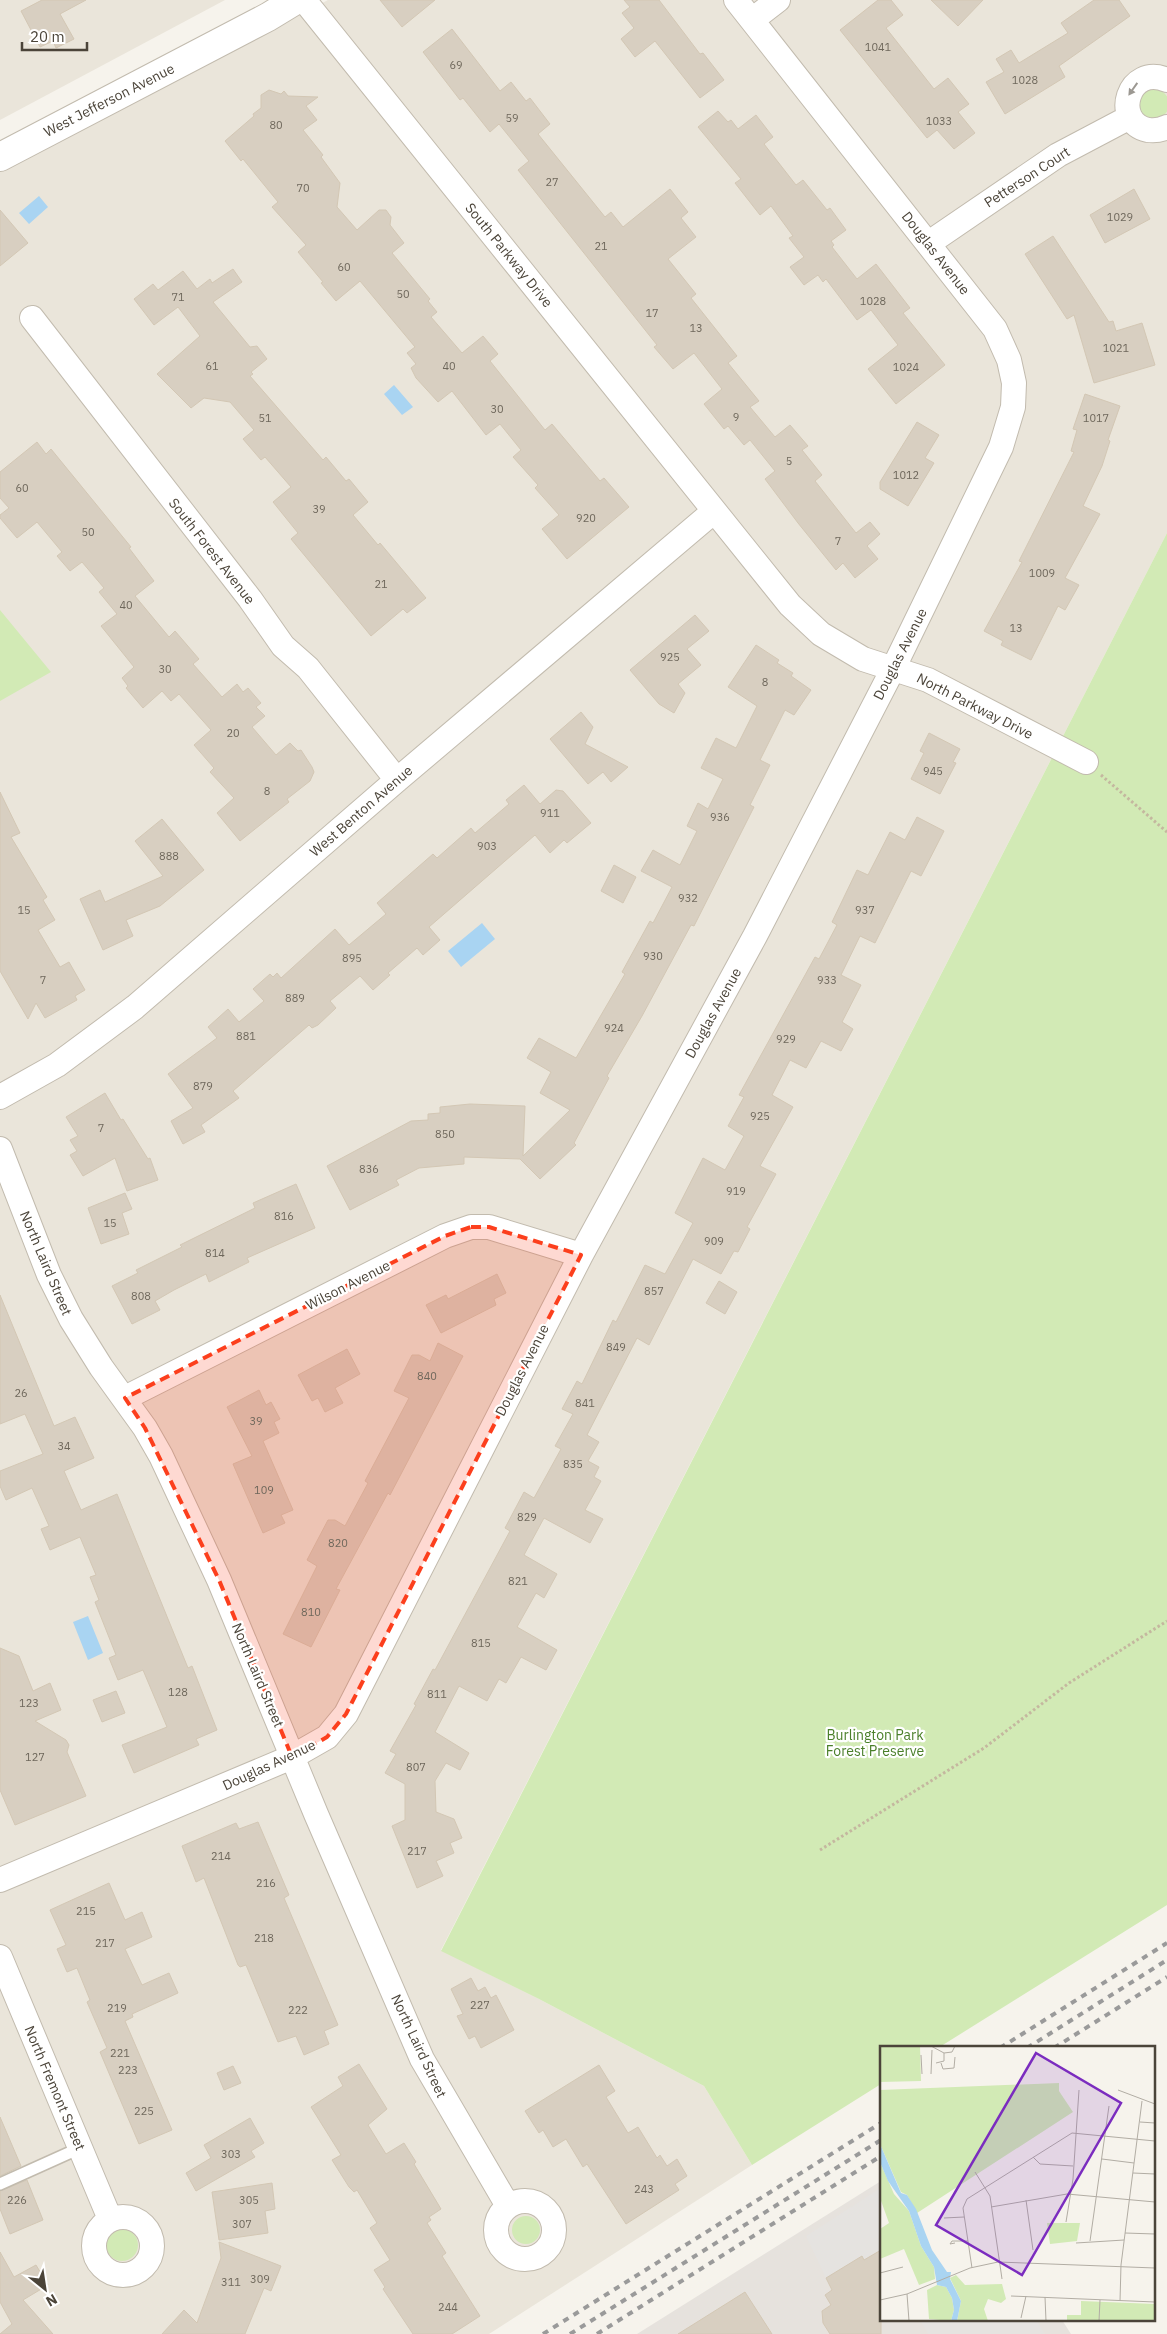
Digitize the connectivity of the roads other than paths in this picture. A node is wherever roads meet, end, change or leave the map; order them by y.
1 (296, 0) edge
2 (304, 0) edge
3 (736, 0) edge
4 (778, 0) edge
5 (752, 20) junction
6 (1167, 80) edge
7 (1130, 117) junction
8 (1167, 127) edge
9 (0, 157) edge
10 (929, 244) junction
11 (32, 318) dead end
12 (713, 512) junction
13 (893, 669) junction
14 (1086, 762) road end
15 (397, 780) junction
16 (0, 1097) edge
17 (0, 1149) edge
18 (581, 1255) junction
19 (125, 1398) junction
20 (292, 1757) junction
21 (0, 1880) edge
22 (0, 1957) edge
23 (80, 2148) junction
24 (0, 2184) edge
25 (508, 2206) dead end
26 (110, 2219) dead end

1 - 9 street, West Jefferson Avenue
2 - 12 street, South Parkway Drive
3 - 5 street, Douglas Avenue
4 - 5 street
5 - 10 street, Douglas Avenue
6 -> 7 street
7 - 8 street
7 - 10 street, Petterson Court
10 - 13 street, Douglas Avenue
11 - 15 street, South Forest Avenue
12 - 13 street, North Parkway Drive
12 - 15 street, West Benton Avenue
13 - 14 street, North Parkway Drive
13 - 18 street, Douglas Avenue
15 - 16 street, West Benton Avenue
17 - 19 street, North Laird Street
18 - 19 street, Wilson Avenue
18 - 20 street, Douglas Avenue
19 - 20 street, North Laird Street
20 - 21 street, Douglas Avenue
20 - 25 street, North Laird Street
22 - 23 street, North Fremont Street
23 - 24 lane
23 - 26 street, North Fremont Street

